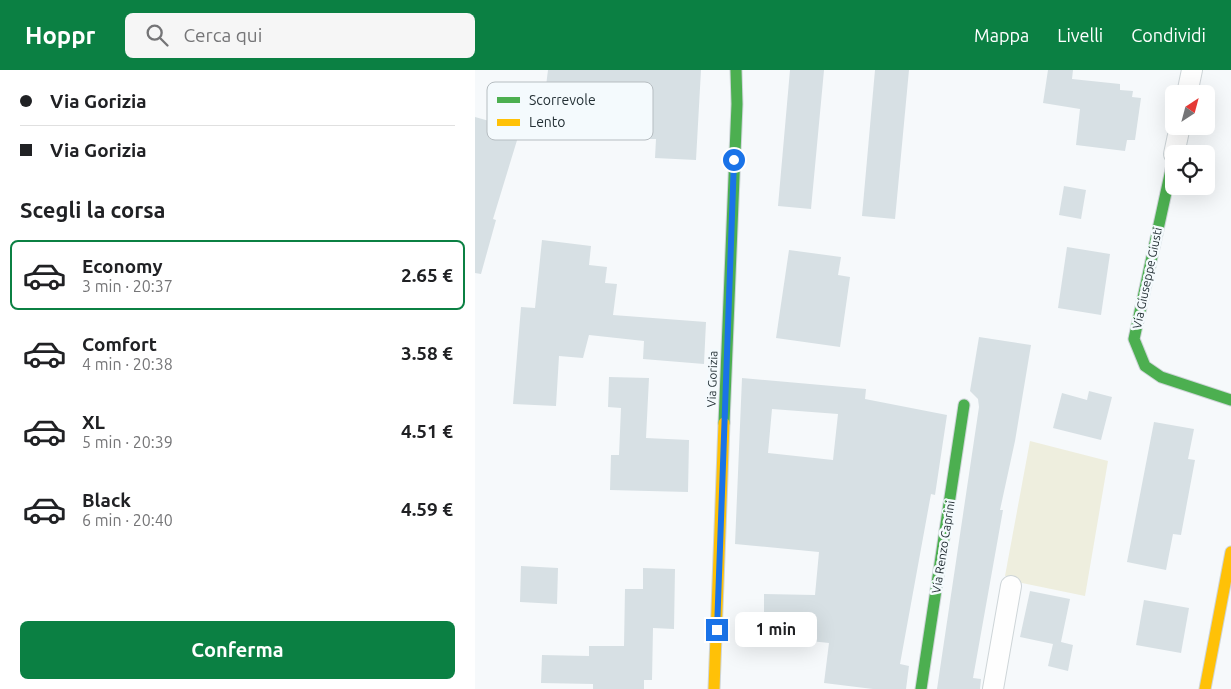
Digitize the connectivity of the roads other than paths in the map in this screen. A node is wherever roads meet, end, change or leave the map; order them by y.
1 (736, 70) edge
2 (1193, 70) edge
3 (1189, 85) edge
4 (1165, 195) edge
5 (1231, 400) edge
6 (964, 405) dead end
7 (1231, 552) edge
8 (1011, 586) dead end
9 (714, 689) edge
10 (921, 689) edge
11 (993, 689) edge
12 (1205, 689) edge

1 - 9 street, Via Gorizia
2 - 3 street
4 - 5 street, Via Giuseppe Giusti
6 - 10 street, Via Renzo Caprini
7 - 12 street
8 - 11 street

